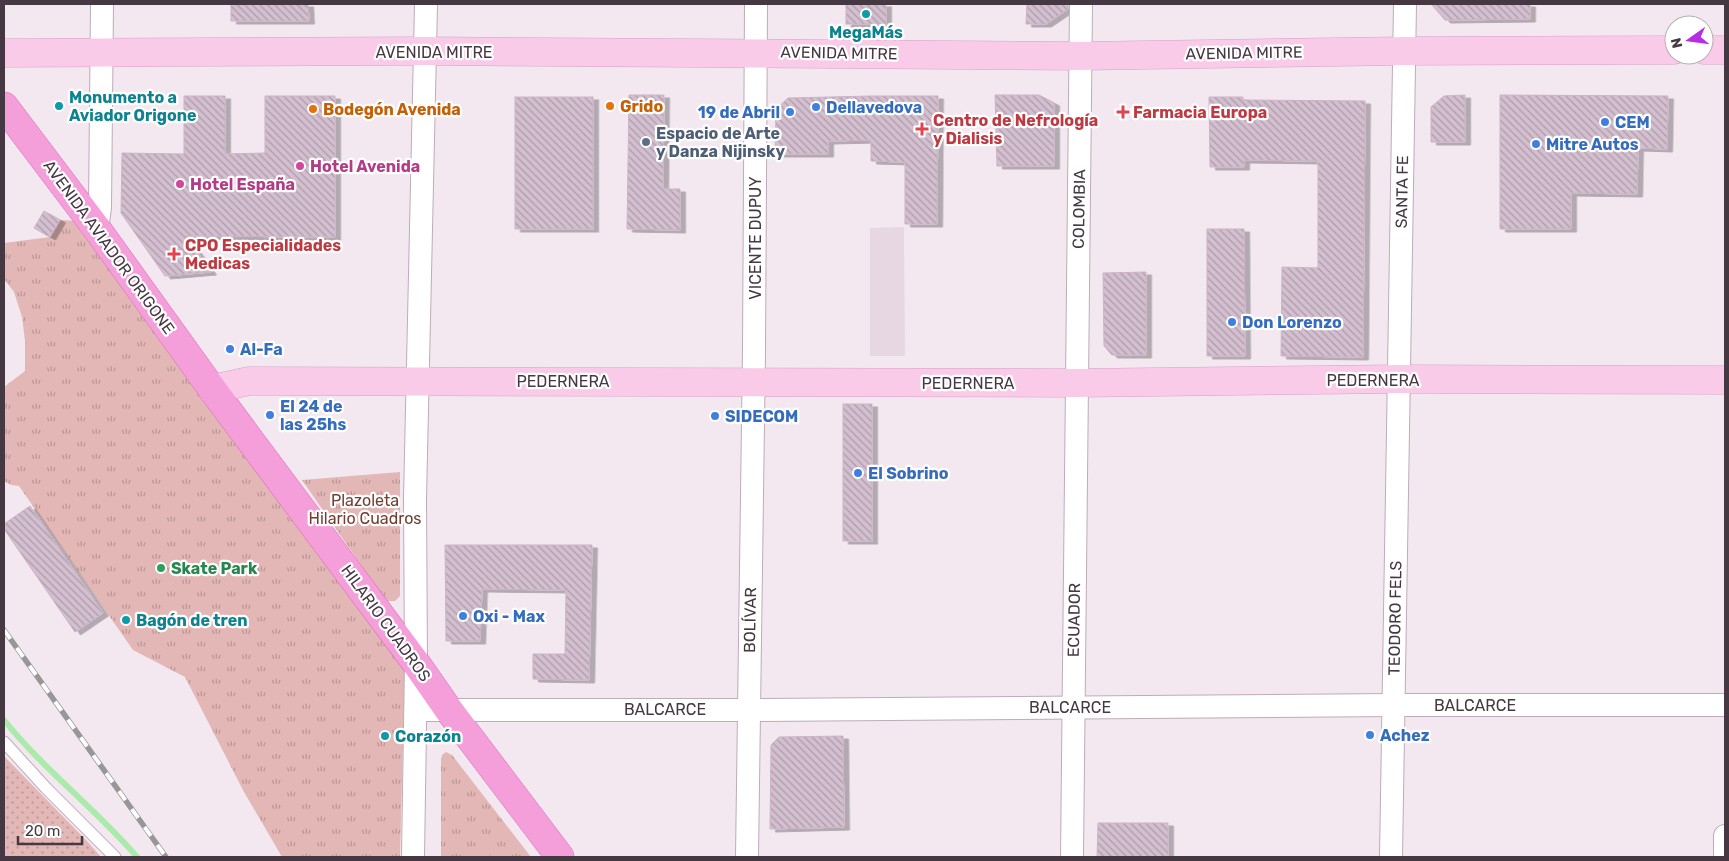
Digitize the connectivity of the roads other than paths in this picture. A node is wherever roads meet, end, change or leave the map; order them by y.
1 (102, 4) edge
2 (426, 4) edge
3 (756, 4) edge
4 (1081, 4) edge
5 (1405, 4) edge
6 (1664, 50) edge
7 (1404, 51) junction
8 (101, 52) junction
9 (426, 52) junction
10 (4, 53) edge
11 (756, 53) junction
12 (1081, 56) junction
13 (4, 106) edge
14 (97, 229) junction
15 (418, 380) junction
16 (1399, 380) junction
17 (1725, 380) edge
18 (754, 382) junction
19 (1077, 383) junction
20 (212, 389) junction
21 (416, 663) junction
22 (1394, 705) junction
23 (1725, 705) edge
24 (1073, 708) junction
25 (448, 709) junction
26 (416, 710) junction
27 (749, 710) junction
28 (4, 742) edge
29 (1725, 836) edge
30 (115, 857) edge
31 (413, 857) edge
32 (560, 857) edge
33 (747, 857) edge
34 (1072, 857) edge
35 (1391, 857) edge
36 (1725, 857) edge

1 - 8 street
2 - 9 street
3 - 11 street, VICENTE DUPUY
4 - 12 street, COLOMBIA
5 - 7 street, SANTA FE
6 - 7 main road, AVENIDA MITRE
7 - 12 main road, AVENIDA MITRE
7 - 16 street, SANTA FE
8 - 9 main road, AVENIDA MITRE
8 - 10 main road, AVENIDA MITRE
8 - 14 street
9 - 11 main road, AVENIDA MITRE
9 - 15 street
11 - 12 main road, AVENIDA MITRE
11 - 18 street, VICENTE DUPUY
12 - 19 street, COLOMBIA
13 - 14 main road, AVENIDA AVIADOR ORIGONE
14 - 20 main road, AVENIDA AVIADOR ORIGONE
15 - 18 main road, PEDERNERA
15 - 20 main road, PEDERNERA
15 - 21 street
16 - 17 main road, PEDERNERA
16 - 19 main road, PEDERNERA
16 - 22 street, TEODORO FELS
18 - 19 main road, PEDERNERA
18 - 27 street, BOLÍVAR
19 - 24 street, ECUADOR
20 - 21 main road, HILARIO CUADROS
21 - 25 main road, HILARIO CUADROS
21 - 26 street
22 - 23 street, BALCARCE
22 - 24 street, BALCARCE
22 - 35 street, TEODORO FELS
24 - 27 street, BALCARCE
24 - 34 street, ECUADOR
25 - 26 street, BALCARCE
25 - 27 street, BALCARCE
25 - 32 main road, HILARIO CUADROS
26 - 31 street
27 - 33 street, BOLÍVAR
28 - 30 lane
29 - 36 street

